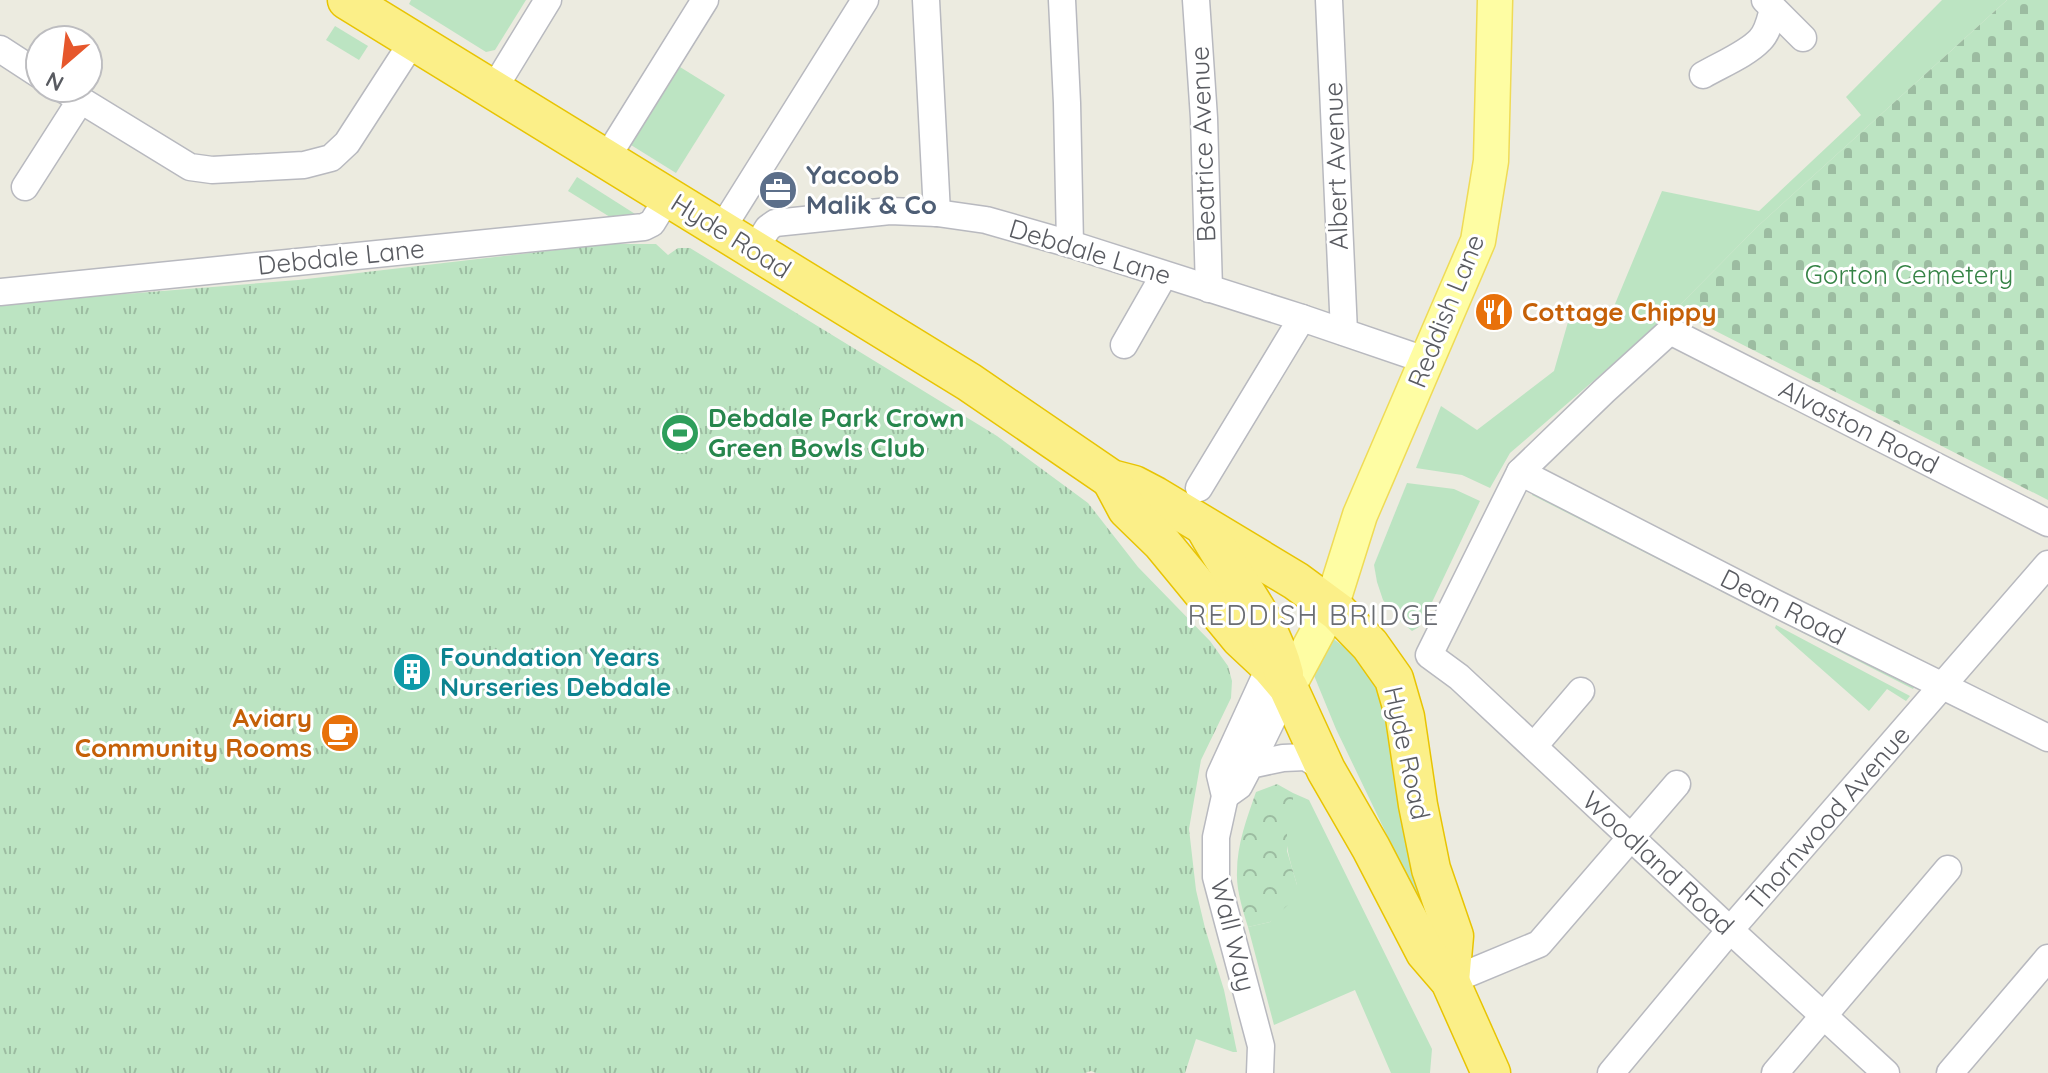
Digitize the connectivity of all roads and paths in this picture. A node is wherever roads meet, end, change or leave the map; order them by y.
1 (347, 0) edge
2 (548, 0) edge
3 (705, 0) edge
4 (865, 0) edge
5 (926, 0) edge
6 (1062, 0) edge
7 (1196, 0) edge
8 (1329, 0) edge
9 (1495, 0) edge
10 (1769, 5) edge
11 (386, 10) edge
12 (1803, 38) dead end
13 (413, 41) junction
14 (0, 49) edge
15 (24, 65) edge
16 (1703, 75) dead end
17 (493, 90) junction
18 (65, 104) edge
19 (86, 104) edge
20 (606, 159) junction
21 (25, 187) dead end
22 (668, 197) junction
23 (937, 213) junction
24 (721, 230) junction
25 (1070, 244) junction
26 (754, 250) junction
27 (1164, 275) junction
28 (1209, 289) junction
29 (0, 292) edge
30 (1302, 318) junction
31 (1344, 332) junction
32 (1124, 345) dead end
33 (1428, 361) junction
34 (1520, 472) junction
35 (1111, 479) junction
36 (1199, 488) dead end
37 (2048, 523) edge
38 (1204, 526) junction
39 (2048, 564) edge
40 (1334, 601) junction
41 (1279, 669) junction
42 (1942, 687) junction
43 (1581, 691) dead end
44 (2048, 738) edge
45 (1534, 746) junction
46 (1312, 759) junction
47 (1250, 765) junction
48 (1677, 784) dead end
49 (1225, 796) junction
50 (1631, 838) junction
51 (1948, 869) dead end
52 (1730, 930) junction
53 (2048, 958) edge
54 (1450, 981) junction
55 (1824, 1015) junction
56 (1260, 1073) edge
57 (1491, 1073) edge
58 (1611, 1073) edge
59 (1775, 1073) edge
60 (1886, 1073) edge
61 (1950, 1073) edge

1 - 11 highway, Hyde Road
2 - 17 street
3 - 20 street
4 - 24 street
5 - 23 street
6 - 25 street
7 - 28 street, Beatrice Avenue
8 - 31 street, Albert Avenue
9 - 33 main road, Reddish Lane
10 - 12 street
10 - 16 street
11 - 13 highway, Hyde Road
13 - 17 highway, Hyde Road
13 - 19 street
14 - 15 street
17 - 20 highway, Hyde Road
18 - 21 street
20 - 22 highway, Hyde Road
22 - 24 highway, Hyde Road
22 - 29 street, Debdale Lane
23 - 25 street, Debdale Lane
23 - 26 street, Debdale Lane
24 - 26 highway, Hyde Road
25 - 27 street, Debdale Lane
26 - 35 highway, Hyde Road
27 - 28 street, Debdale Lane
27 - 32 street
28 - 30 street, Debdale Lane
30 - 31 street, Debdale Lane
30 - 36 street
31 - 33 street, Debdale Lane
33 - 40 main road, Reddish Lane
34 - 37 street, Alvaston Road
34 - 42 street, Dean Road
34 - 45 street, Woodland Road
35 - 38 highway, Hyde Road
35 - 41 highway, Hyde Road
38 - 40 highway, Hyde Road
38 - 41 highway
39 - 42 street, Thornwood Avenue
40 - 41 main road, Wall Way
40 - 54 highway, Hyde Road
41 - 46 highway, Hyde Road
41 - 47 street, Wall Way
41 - 49 street, Wall Way
42 - 44 street, Dean Road
42 - 52 street, Thornwood Avenue
43 - 45 street
45 - 50 street, Woodland Road
46 - 47 street
46 - 54 highway, Hyde Road
47 - 49 street, Wall Way
48 - 50 street
49 - 56 street, Wall Way
50 - 52 street, Woodland Road
50 - 54 street
51 - 55 street
52 - 55 street, Woodland Road
52 - 58 street, Thornwood Avenue
53 - 61 street
54 - 57 highway, Hyde Road
55 - 59 street
55 - 60 street, Woodland Road

